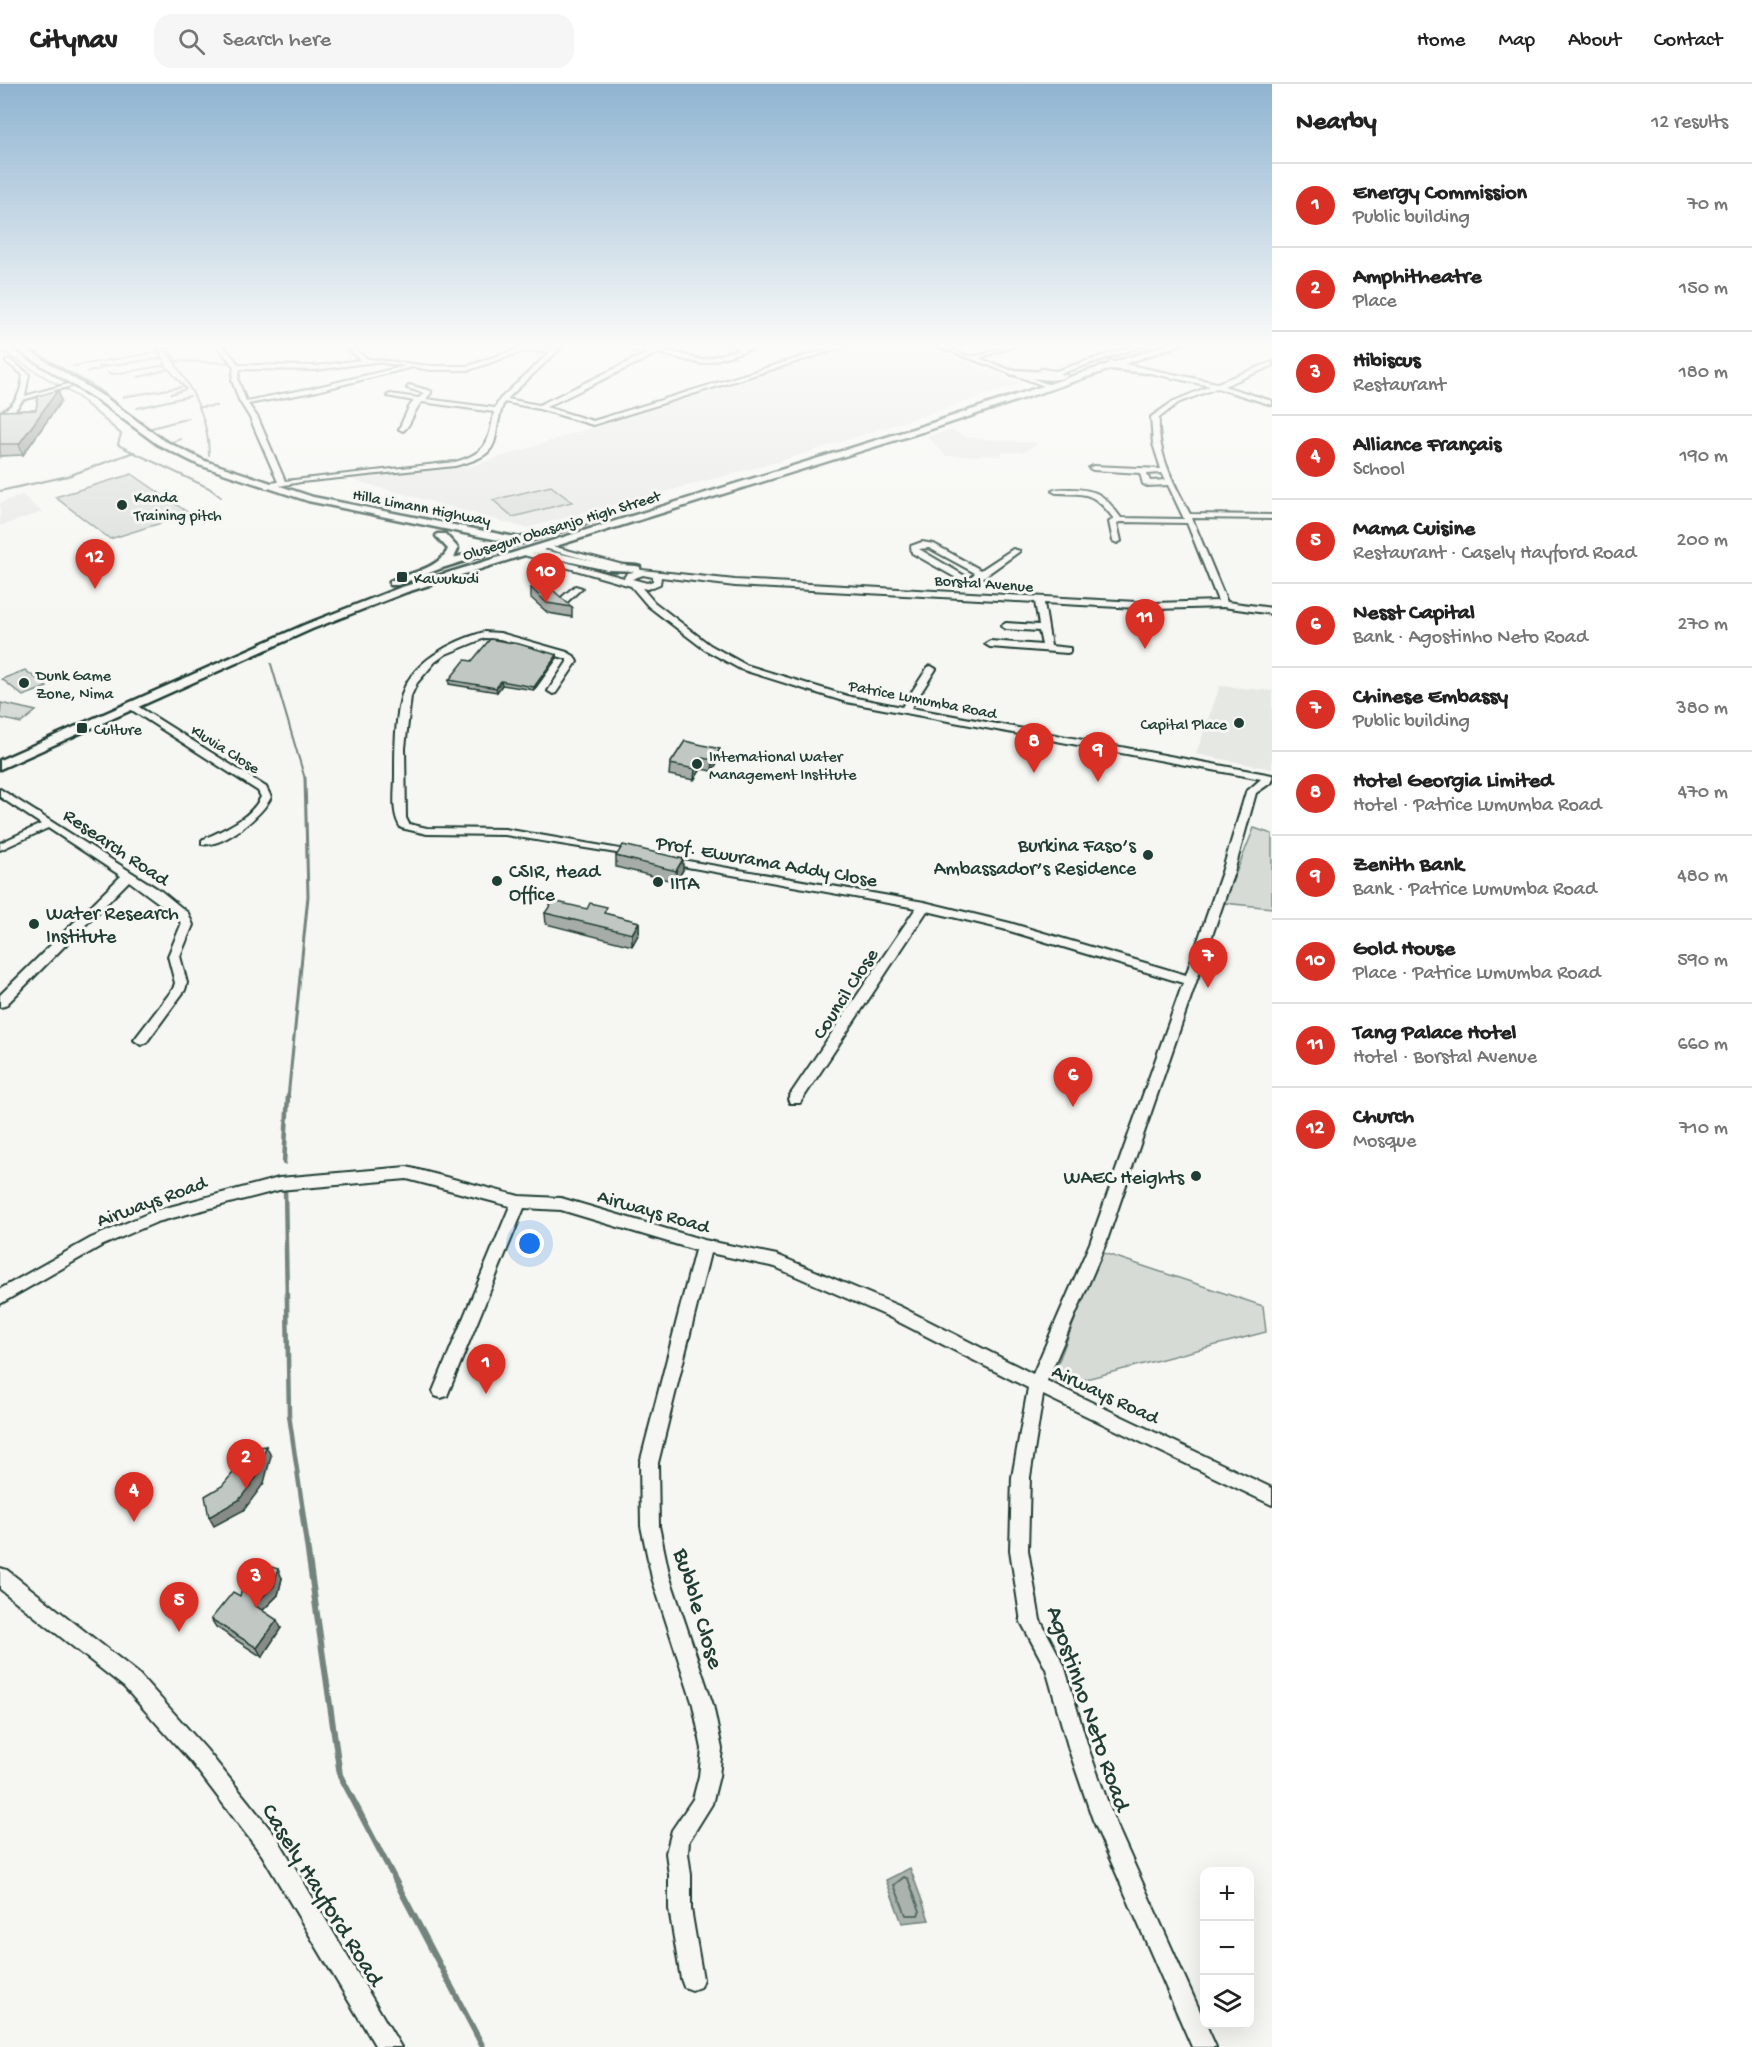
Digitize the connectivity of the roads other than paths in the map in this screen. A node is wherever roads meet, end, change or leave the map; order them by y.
1 (132, 435) edge
2 (150, 435) edge
3 (261, 435) edge
4 (494, 435) edge
5 (879, 435) edge
6 (901, 435) edge
7 (1155, 435) edge
8 (1092, 468) dead end
9 (1166, 470) junction
10 (1143, 472) junction
11 (1172, 482) junction
12 (282, 483) junction
13 (268, 486) junction
14 (1056, 491) dead end
15 (635, 509) junction
16 (1272, 517) edge
17 (1188, 518) junction
18 (1119, 520) junction
19 (416, 529) junction
20 (562, 529) junction
21 (589, 533) junction
22 (492, 535) junction
23 (441, 536) junction
24 (461, 540) dead end
25 (1117, 541) dead end
26 (481, 544) dead end
27 (521, 548) junction
28 (1016, 551) dead end
29 (593, 557) junction
30 (553, 561) junction
31 (438, 566) junction
32 (485, 566) junction
33 (644, 571) junction
34 (982, 574) junction
35 (694, 579) junction
36 (967, 581) junction
37 (632, 583) junction
38 (654, 584) junction
39 (578, 588) dead end
40 (404, 590) junction
41 (937, 594) junction
42 (564, 600) edge
43 (1039, 601) junction
44 (1222, 604) junction
45 (658, 610) junction
46 (1272, 611) edge
47 (1044, 628) junction
48 (990, 644) dead end
49 (1010, 646) junction
50 (1047, 648) junction
51 (1067, 650) dead end
52 (931, 669) dead end
53 (553, 691) dead end
54 (131, 705) junction
55 (905, 710) junction
56 (0, 755) edge
57 (0, 765) edge
58 (1240, 771) junction
59 (1271, 778) edge
60 (0, 792) edge
61 (1251, 792) junction
62 (49, 824) junction
63 (206, 842) dead end
64 (0, 847) edge
65 (128, 875) junction
66 (924, 906) junction
67 (1191, 981) junction
68 (0, 1003) edge
69 (141, 1040) dead end
70 (795, 1099) dead end
71 (519, 1202) junction
72 (704, 1246) junction
73 (0, 1297) edge
74 (1037, 1384) junction
75 (441, 1391) dead end
76 (1272, 1497) edge
77 (0, 1577) edge
78 (692, 1979) dead end
79 (389, 2047) edge
80 (1204, 2047) edge

1 - 19 main road, Hilla Limann Highway
2 - 13 main road, Hilla Limann Highway
3 - 12 street
4 - 12 street
5 - 15 main road, Olusegun Obasanjo High Street
6 - 21 main road, Olusegun Obasanjo High Street
7 - 9 street
8 - 10 street
9 - 10 street
9 - 11 street
10 - 11 street
11 - 17 street
12 - 13 street
13 - 22 main road, Hilla Limann Highway
14 - 18 street
15 - 20 main road, Olusegun Obasanjo High Street
15 - 27 main road
16 - 17 street
17 - 18 street
17 - 44 street
18 - 25 street
19 - 23 main road, Hilla Limann Highway
19 - 27 main road
20 - 22 main road
20 - 27 main road, Olusegun Obasanjo High Street
21 - 27 main road, Olusegun Obasanjo High Street
21 - 29 main road
22 - 27 main road, Hilla Limann Highway
23 - 24 main road, Hilla Limann Highway
23 - 31 main road
26 - 27 main road, Hilla Limann Highway
27 - 29 street
27 - 30 street
27 - 31 main road, Olusegun Obasanjo High Street
27 - 32 main road, Olusegun Obasanjo High Street
27 - 33 main road
27 - 40 main road
28 - 34 street
29 - 33 street
30 - 32 main road
30 - 37 street
31 - 56 main road, Olusegun Obasanjo High Street
32 - 40 main road, Olusegun Obasanjo High Street
33 - 35 street, Borstal Avenue
33 - 37 street
33 - 38 street
34 - 36 street
34 - 36 street
35 - 38 street, Borstal Avenue
35 - 41 street, Borstal Avenue
36 - 41 street
37 - 38 street, Borstal Avenue
37 - 45 street, Patrice Lumumba Road
38 - 45 street
39 - 42 street
40 - 54 main road, Olusegun Obasanjo High Street
41 - 43 street, Borstal Avenue
43 - 44 street, Borstal Avenue
43 - 47 street
44 - 46 street, Borstal Avenue
45 - 55 street, Patrice Lumumba Road
47 - 49 street
47 - 50 street
48 - 49 street
49 - 50 street
50 - 51 street
52 - 55 street
53 - 66 street, Prof. Ewurama Addy Close
54 - 57 main road, Olusegun Obasanjo High Street
54 - 63 street, Kluvia Close
55 - 58 street, Patrice Lumumba Road
58 - 59 street, Patrice Lumumba Road
58 - 61 street
59 - 61 street
60 - 62 street, Research Road
61 - 67 street, Agostinho Neto Road
62 - 64 street
62 - 65 street, Research Road
65 - 68 street
65 - 69 street, Research Road
66 - 67 street, Prof. Ewurama Addy Close
66 - 70 street, Council Close
67 - 74 street, Agostinho Neto Road
71 - 72 street, Airways Road
71 - 73 street, Airways Road
71 - 75 street
72 - 74 street, Airways Road
72 - 78 street, Bubble Close
74 - 76 street, Airways Road
74 - 80 street, Agostinho Neto Road
77 - 79 street, Casely Hayford Road

